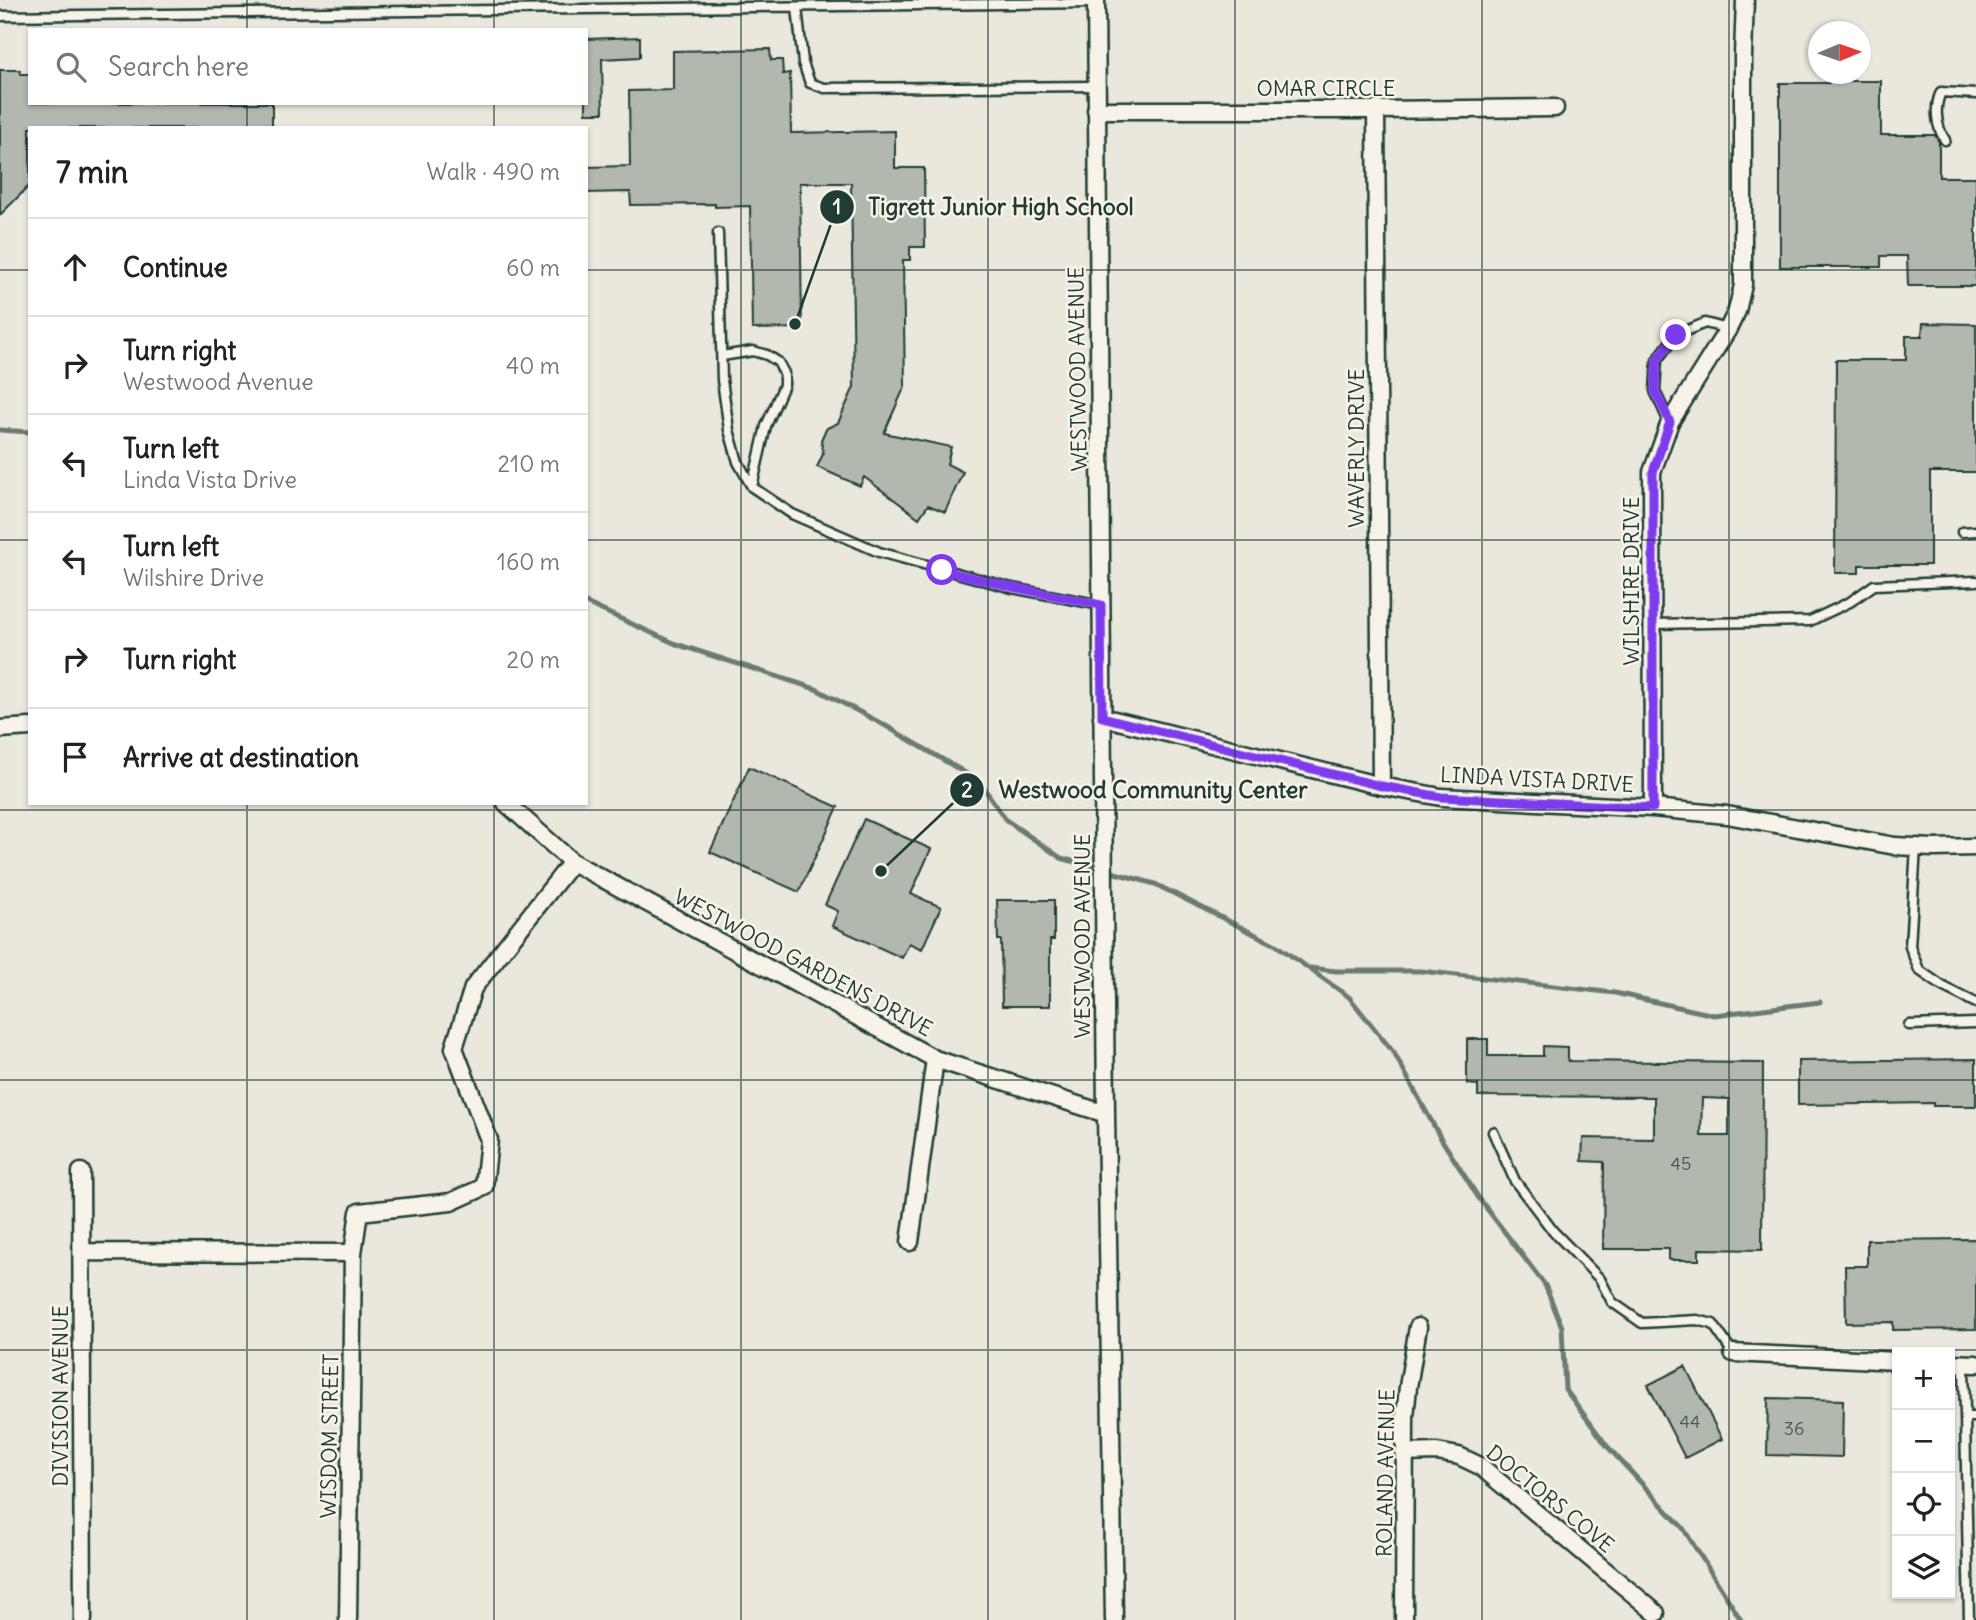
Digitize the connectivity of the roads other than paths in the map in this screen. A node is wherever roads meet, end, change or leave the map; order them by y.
1 (1745, 0) edge
2 (1096, 2) edge
3 (797, 7) junction
4 (0, 16) edge
5 (1097, 86) junction
6 (1976, 94) edge
7 (1555, 108) dead end
8 (1097, 110) junction
9 (1376, 110) junction
10 (1945, 140) dead end
11 (718, 233) dead end
12 (1728, 329) junction
13 (722, 356) junction
14 (1670, 422) junction
15 (752, 487) junction
16 (1976, 531) edge
17 (1962, 532) dead end
18 (1976, 581) edge
19 (1101, 605) junction
20 (1653, 624) junction
21 (1102, 717) junction
22 (28, 727) edge
23 (0, 729) edge
24 (1381, 786) junction
25 (508, 805) edge
26 (1653, 808) junction
27 (1916, 847) junction
28 (1976, 847) edge
29 (572, 862) junction
30 (1976, 1003) edge
31 (1976, 1023) edge
32 (1909, 1025) dead end
33 (935, 1059) junction
34 (1105, 1114) junction
35 (1493, 1132) dead end
36 (81, 1172) dead end
37 (910, 1242) dead end
38 (82, 1252) junction
39 (353, 1253) junction
40 (1418, 1327) dead end
41 (1733, 1353) joint
42 (1892, 1361) edge
43 (1963, 1364) edge
44 (1965, 1417) junction
45 (1976, 1417) edge
46 (1404, 1453) junction
47 (1656, 1613) dead end
48 (83, 1620) edge
49 (348, 1620) edge
50 (1114, 1620) edge
51 (1404, 1620) edge
52 (1969, 1620) edge

1 - 12 street, WILSHIRE DRIVE
2 - 3 lane
2 - 5 street, WESTWOOD AVENUE
3 - 4 lane
3 - 5 lane
5 - 8 street, WESTWOOD AVENUE
6 - 10 lane
7 - 9 street, OMAR CIRCLE
8 - 9 street, OMAR CIRCLE
8 - 19 street, WESTWOOD AVENUE
9 - 24 street, WAVERLY DRIVE
11 - 13 lane
12 - 14 street, WILSHIRE DRIVE
12 - 14 lane
13 - 15 lane
13 - 15 lane
14 - 20 street, WILSHIRE DRIVE
15 - 19 lane
16 - 17 lane
18 - 20 lane
19 - 21 street, WESTWOOD AVENUE
20 - 26 street, WILSHIRE DRIVE
21 - 24 street, LINDA VISTA DRIVE
21 - 34 street, WESTWOOD AVENUE
22 - 23 street
24 - 26 street, LINDA VISTA DRIVE
25 - 29 street, WESTWOOD GARDENS DRIVE
26 - 27 street, LINDA VISTA DRIVE
27 - 28 street, LINDA VISTA DRIVE
27 - 30 lane
29 - 33 street, WESTWOOD GARDENS DRIVE
29 - 39 street, WISDOM STREET
31 - 32 lane
33 - 34 street, WESTWOOD GARDENS DRIVE
33 - 37 street
34 - 50 street, WESTWOOD AVENUE
35 - 41 lane
36 - 38 street, DIVISION AVENUE
38 - 39 street
38 - 48 street, DIVISION AVENUE
39 - 49 street, WISDOM STREET
40 - 46 street, ROLAND AVENUE
41 - 42 street
43 - 44 lane
44 - 45 lane
44 - 52 lane
46 - 47 street, DOCTORS COVE
46 - 51 street, ROLAND AVENUE

